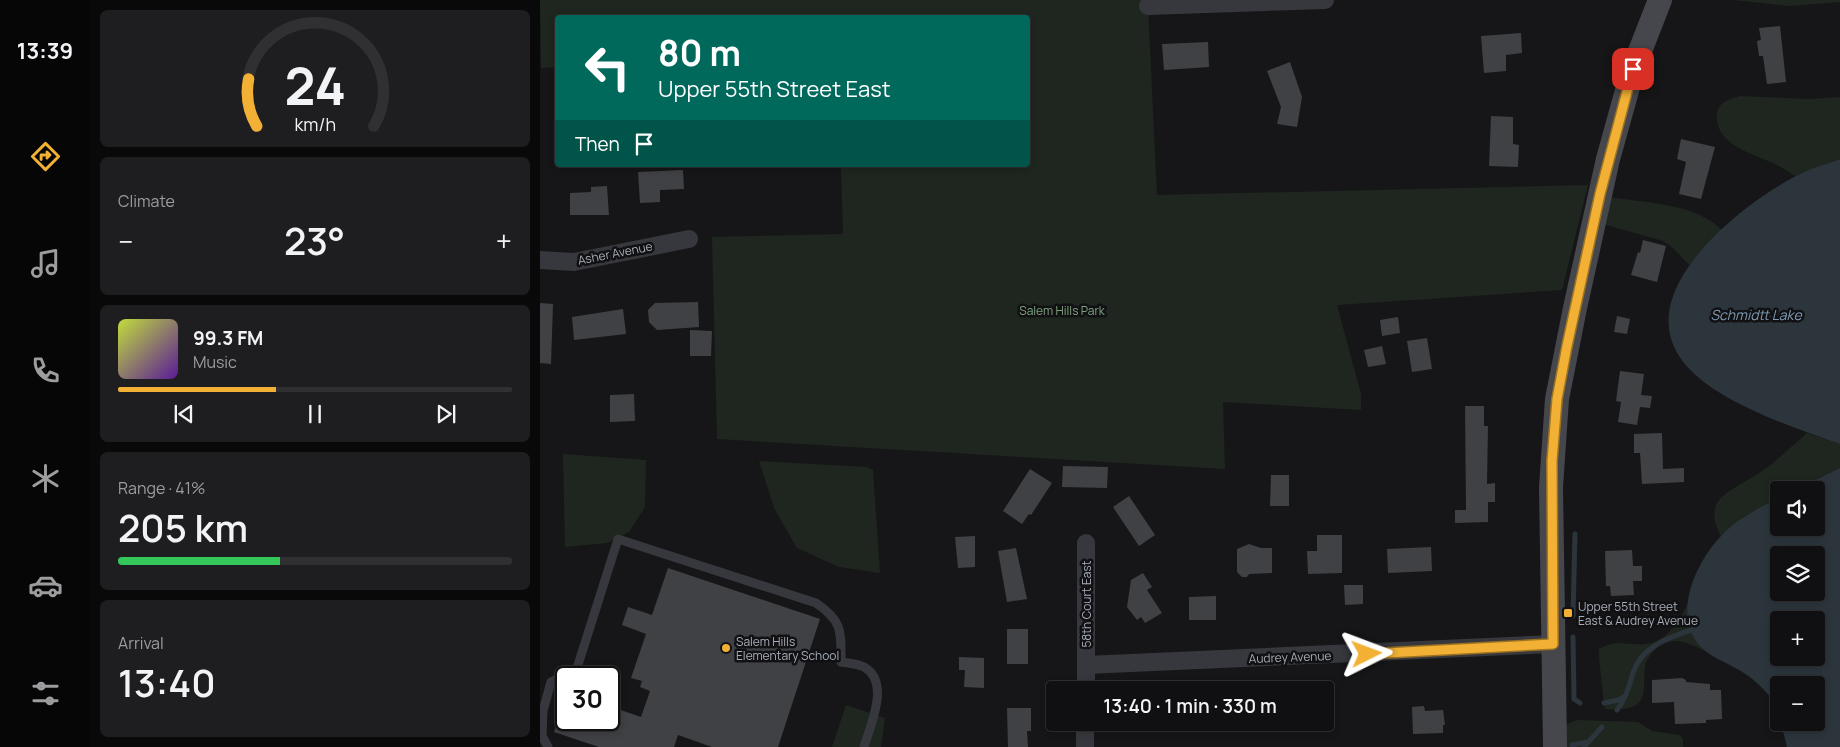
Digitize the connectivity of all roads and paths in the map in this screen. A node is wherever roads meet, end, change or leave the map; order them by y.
1 (1325, 0) edge
2 (1660, 0) edge
3 (1148, 6) dead end
4 (689, 239) dead end
5 (540, 260) edge
6 (1086, 544) dead end
7 (1553, 644) junction
8 (1086, 665) junction
9 (1086, 681) edge
10 (1085, 731) edge
11 (548, 747) edge
12 (864, 747) edge
13 (1085, 747) edge
14 (1555, 747) edge

1 - 3 street
2 - 7 street
4 - 5 street, Asher Avenue
6 - 8 street, 58th Court East
7 - 8 street, Audrey Avenue
7 - 14 street
8 - 9 street, 58th Court East
10 - 13 street
11 - 12 lane

